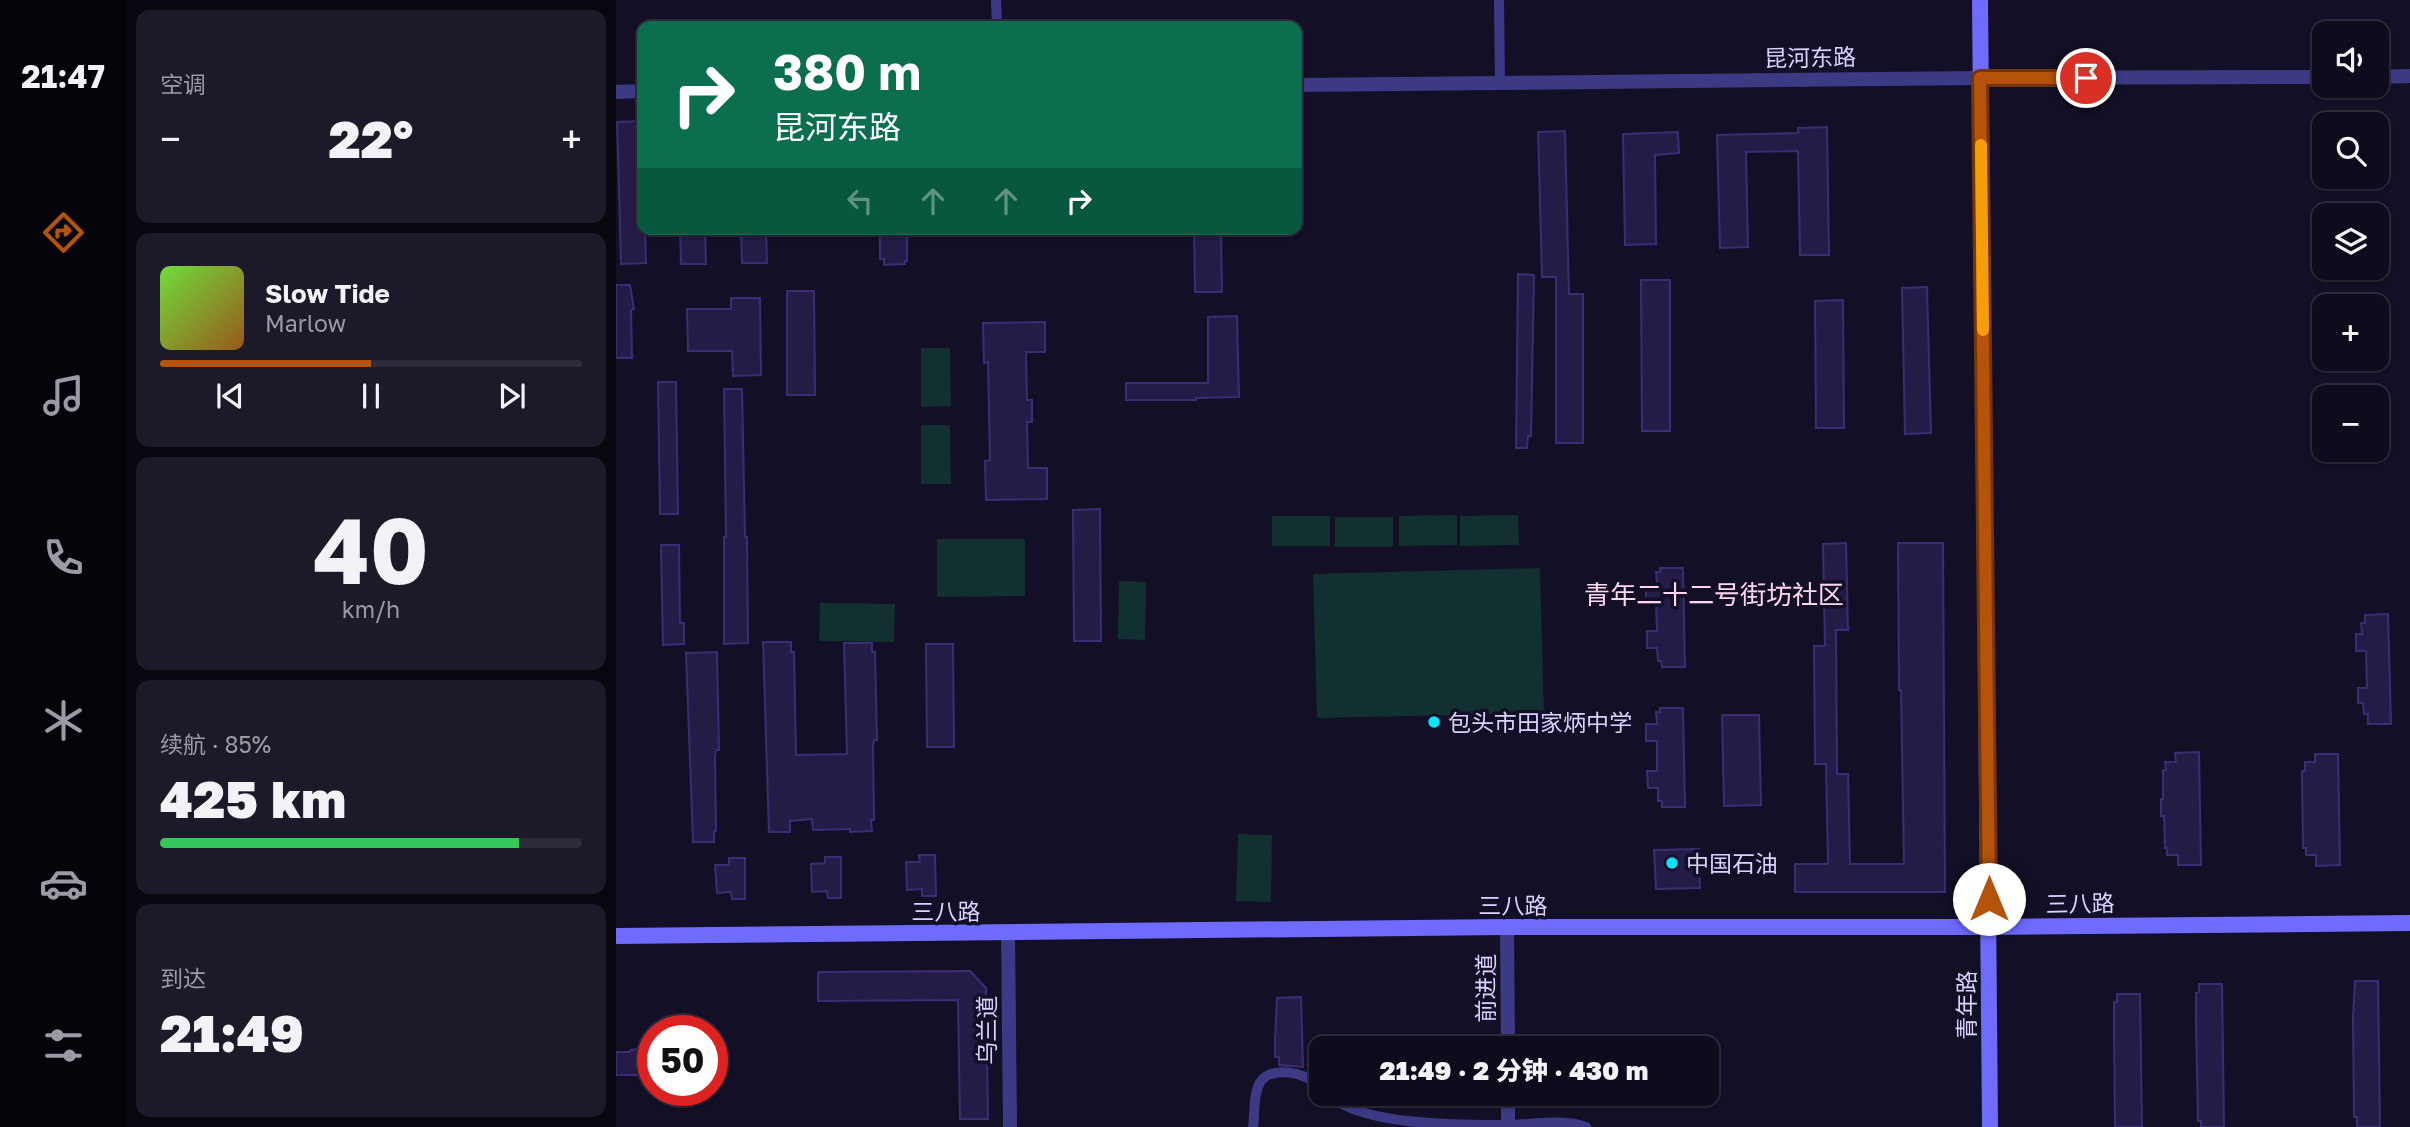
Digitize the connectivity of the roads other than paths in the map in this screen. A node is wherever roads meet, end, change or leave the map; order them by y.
1 (996, 0) edge
2 (1499, 0) edge
3 (1980, 0) edge
4 (996, 21) edge
5 (2389, 76) edge
6 (2410, 76) edge
7 (2312, 77) edge
8 (1980, 78) junction
9 (1500, 84) junction
10 (1302, 85) edge
11 (637, 91) edge
12 (616, 92) edge
13 (2410, 923) edge
14 (1989, 927) junction
15 (1507, 928) junction
16 (1008, 933) junction
17 (616, 936) edge
18 (1508, 1036) edge
19 (1309, 1077) edge
20 (1348, 1106) edge
21 (1508, 1106) edge
22 (1508, 1126) edge
23 (1010, 1127) edge
24 (1253, 1127) edge
25 (1586, 1127) edge
26 (1990, 1127) edge

1 - 4 street
2 - 9 street
3 - 8 main road, 青年路
5 - 6 street
7 - 8 street, 昆河东路
8 - 9 street, 昆河东路
8 - 14 main road, 青年路
9 - 10 street, 昆河东路
11 - 12 street
13 - 14 main road, 三八路
14 - 15 main road, 三八路
14 - 26 main road, 青年路
15 - 16 main road, 三八路
15 - 18 street, 前进道
16 - 17 main road, 三八路
16 - 23 street, 乌兰道
19 - 24 street
20 - 22 street
21 - 22 street
22 - 25 street

